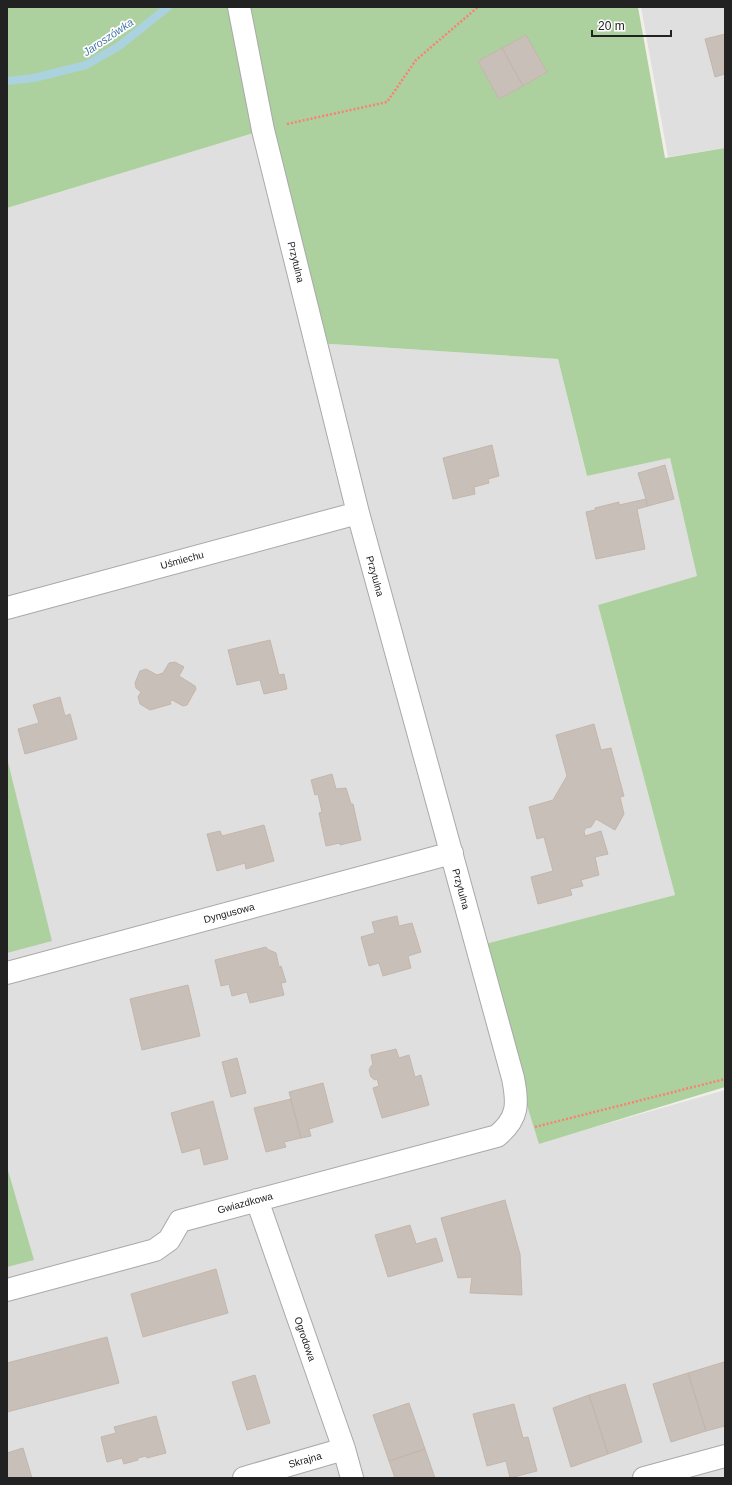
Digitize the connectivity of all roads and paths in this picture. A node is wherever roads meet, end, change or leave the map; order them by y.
1 (239, 7) edge
2 (478, 7) edge
3 (263, 130) junction
4 (358, 513) junction
5 (7, 608) edge
6 (452, 853) junction
7 (7, 973) edge
8 (725, 1079) edge
9 (497, 1136) junction
10 (257, 1200) junction
11 (7, 1290) edge
12 (344, 1449) junction
13 (725, 1456) edge
14 (244, 1478) edge
15 (352, 1478) edge
16 (644, 1478) edge

1 - 3 street, Przytulna
2 - 3 path
3 - 4 street, Przytulna
4 - 5 street, Uśmiechu
4 - 6 street, Przytulna
6 - 7 street, Dyngusowa
6 - 9 street, Przytulna
8 - 9 path
9 - 10 street, Gwiazdkowa
10 - 11 street, Gwiazdkowa
10 - 12 street, Ogrodowa
12 - 14 street, Skrajna
12 - 15 street, Ogrodowa
13 - 16 street

